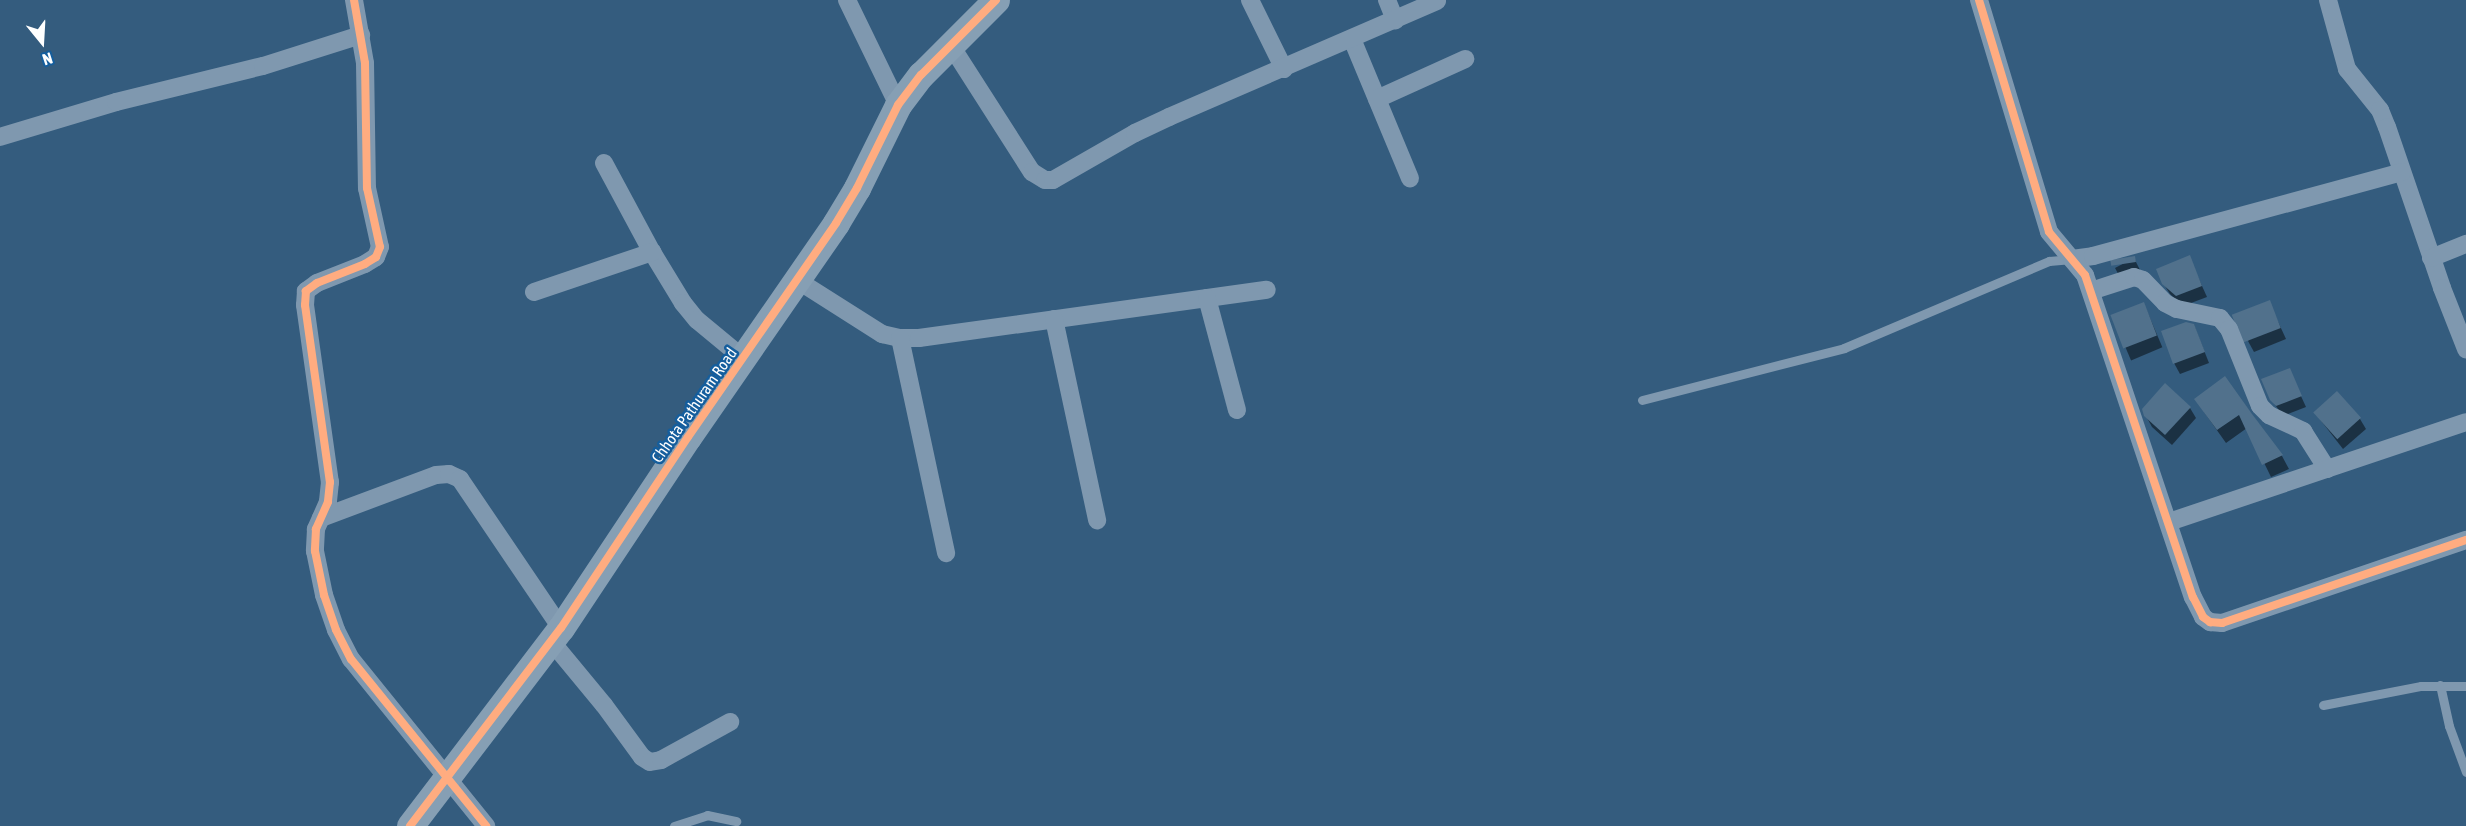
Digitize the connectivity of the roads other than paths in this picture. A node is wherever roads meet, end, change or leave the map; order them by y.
1 (354, 0) edge
2 (847, 0) edge
3 (996, 0) edge
4 (1250, 0) edge
5 (1387, 0) edge
6 (1979, 0) edge
7 (2328, 0) edge
8 (1437, 1) edge
9 (1395, 20) junction
10 (362, 35) junction
11 (1353, 39) junction
12 (950, 44) junction
13 (1465, 58) dead end
14 (1284, 69) junction
15 (1377, 99) junction
16 (898, 105) junction
17 (0, 137) edge
18 (604, 163) dead end
19 (2402, 172) junction
20 (1410, 178) dead end
21 (2466, 244) edge
22 (652, 252) junction
23 (2431, 258) junction
24 (2072, 259) junction
25 (797, 280) junction
26 (1267, 290) dead end
27 (2091, 291) junction
28 (534, 292) dead end
29 (1207, 298) junction
30 (1054, 319) junction
31 (900, 338) junction
32 (2466, 349) edge
33 (743, 358) junction
34 (1642, 400) dead end
35 (1237, 410) dead end
36 (2466, 422) edge
37 (2327, 469) junction
38 (321, 518) junction
39 (1096, 520) dead end
40 (2169, 522) junction
41 (2466, 540) edge
42 (946, 553) dead end
43 (556, 634) junction
44 (2440, 686) junction
45 (2466, 686) edge
46 (2323, 705) dead end
47 (730, 722) dead end
48 (2466, 772) edge
49 (447, 778) junction
50 (736, 821) dead end
51 (410, 826) edge
52 (486, 826) edge
53 (675, 826) edge

1 - 10 street
2 - 16 street
3 - 12 street, Chhota Pathuram Road
4 - 14 street
5 - 9 street
6 - 24 street
7 - 19 street
8 - 9 street
9 - 11 street
10 - 17 street
10 - 38 street
11 - 14 street
11 - 15 street
12 - 14 street
12 - 16 street, Chhota Pathuram Road
13 - 15 street
15 - 20 street
16 - 25 street, Chhota Pathuram Road
18 - 22 street
19 - 23 street
19 - 24 street
21 - 23 street
22 - 28 street
22 - 33 street
23 - 32 street
24 - 27 street
24 - 34 lane
25 - 31 street
25 - 33 street, Chhota Pathuram Road
26 - 29 street
27 - 37 street
27 - 40 street
29 - 30 street
29 - 35 street
30 - 31 street
30 - 39 street
31 - 42 street
33 - 43 street, Chhota Pathuram Road
36 - 37 street
37 - 40 street
38 - 43 street
38 - 49 street
40 - 41 street
43 - 47 street
43 - 49 street, Chhota Pathuram Road
44 - 45 lane
44 - 46 lane
44 - 48 lane
49 - 51 street, Chhota Pathuram Road
49 - 52 street
50 - 53 lane

